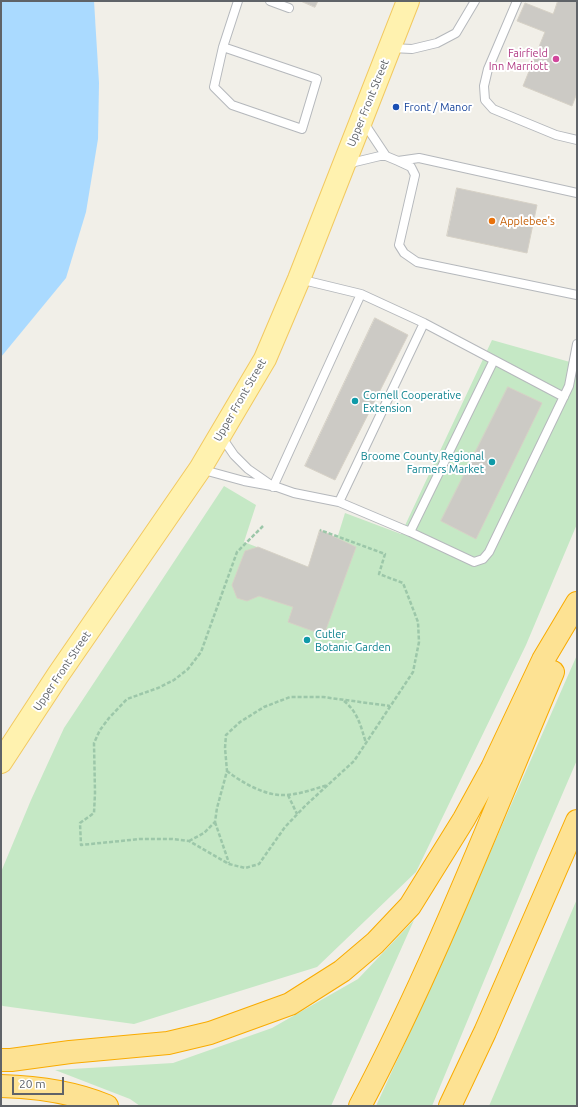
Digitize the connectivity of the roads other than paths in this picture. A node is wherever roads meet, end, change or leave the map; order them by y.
1 (238, 1) edge
2 (270, 1) edge
3 (408, 1) edge
4 (475, 1) edge
5 (516, 1) edge
6 (289, 8) dead end
7 (223, 47) junction
8 (390, 48) junction
9 (364, 114) junction
10 (577, 140) edge
11 (386, 156) junction
12 (398, 161) junction
13 (342, 169) junction
14 (577, 193) edge
15 (298, 279) junction
16 (361, 294) junction
17 (577, 295) edge
18 (424, 323) junction
19 (577, 344) edge
20 (494, 360) junction
21 (564, 397) junction
22 (220, 435) junction
23 (200, 469) junction
24 (273, 487) junction
25 (339, 502) junction
26 (410, 532) junction
27 (577, 603) edge
28 (577, 616) edge
29 (1, 762) edge
30 (577, 821) edge
31 (484, 1032) junction
32 (1, 1060) edge
33 (1, 1086) edge
34 (107, 1106) edge
35 (360, 1106) edge
36 (450, 1106) edge
37 (460, 1106) edge

1 - 7 lane
2 - 6 lane
3 - 8 main road, Upper Front Street
4 - 8 lane
5 - 10 lane
7 - 7 lane
8 - 9 main road, Upper Front Street
9 - 11 lane
9 - 13 main road, Upper Front Street
11 - 12 lane
11 - 13 lane
12 - 14 lane
12 - 17 lane
13 - 15 main road, Upper Front Street
15 - 16 lane
15 - 22 main road, Upper Front Street
16 - 18 lane
16 - 24 lane
18 - 20 lane
18 - 25 lane
19 - 21 lane
20 - 21 lane
20 - 26 lane
21 - 26 lane
22 - 23 main road, Upper Front Street
22 - 24 lane
23 - 24 lane
23 - 29 main road, Upper Front Street
24 - 25 lane
25 - 26 lane
27 - 32 highway
28 - 35 highway
30 - 31 highway
31 - 36 highway
31 - 37 highway
33 - 34 highway

